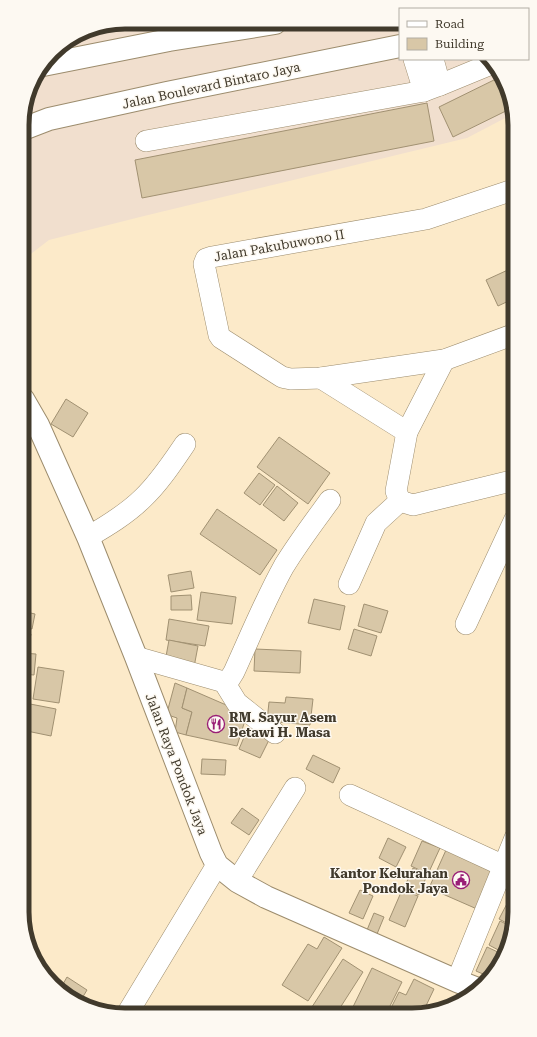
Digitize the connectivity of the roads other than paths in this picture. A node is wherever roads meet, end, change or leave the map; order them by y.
1 (198, 29) edge
2 (173, 31) edge
3 (399, 46) edge
4 (415, 60) edge
5 (433, 60) edge
6 (52, 63) edge
7 (487, 66) edge
8 (432, 88) junction
9 (29, 127) edge
10 (146, 141) dead end
11 (508, 193) edge
12 (508, 337) edge
13 (444, 360) junction
14 (321, 378) junction
15 (29, 411) edge
16 (407, 432) junction
17 (185, 444) dead end
18 (508, 482) edge
19 (330, 500) dead end
20 (400, 501) junction
21 (508, 534) edge
22 (88, 537) junction
23 (349, 584) dead end
24 (466, 624) dead end
25 (136, 657) junction
26 (224, 682) junction
27 (275, 733) dead end
28 (295, 788) dead end
29 (350, 795) dead end
30 (508, 856) edge
31 (217, 865) junction
32 (504, 866) junction
33 (237, 881) junction
34 (466, 985) edge
35 (131, 1008) edge

1 - 2 main road
2 - 6 main road
3 - 9 main road, Jalan Boulevard Bintaro Jaya
4 - 8 street
5 - 8 street
7 - 8 street
8 - 10 street
11 - 14 street, Jalan Pakubuwono II
12 - 13 street
13 - 14 street
13 - 16 street
14 - 16 street
15 - 22 main road, Jalan Raya Pondok Jaya
16 - 20 street
17 - 22 street
18 - 20 street
19 - 26 street
20 - 23 street
21 - 24 street
22 - 25 main road, Jalan Raya Pondok Jaya
25 - 26 street
25 - 31 main road, Jalan Raya Pondok Jaya
26 - 27 street
28 - 33 street
29 - 32 street
30 - 32 street
31 - 33 main road, Jalan Raya Pondok Jaya
31 - 35 street
32 - 34 street
33 - 34 main road, Jalan Raya Pondok Jaya

